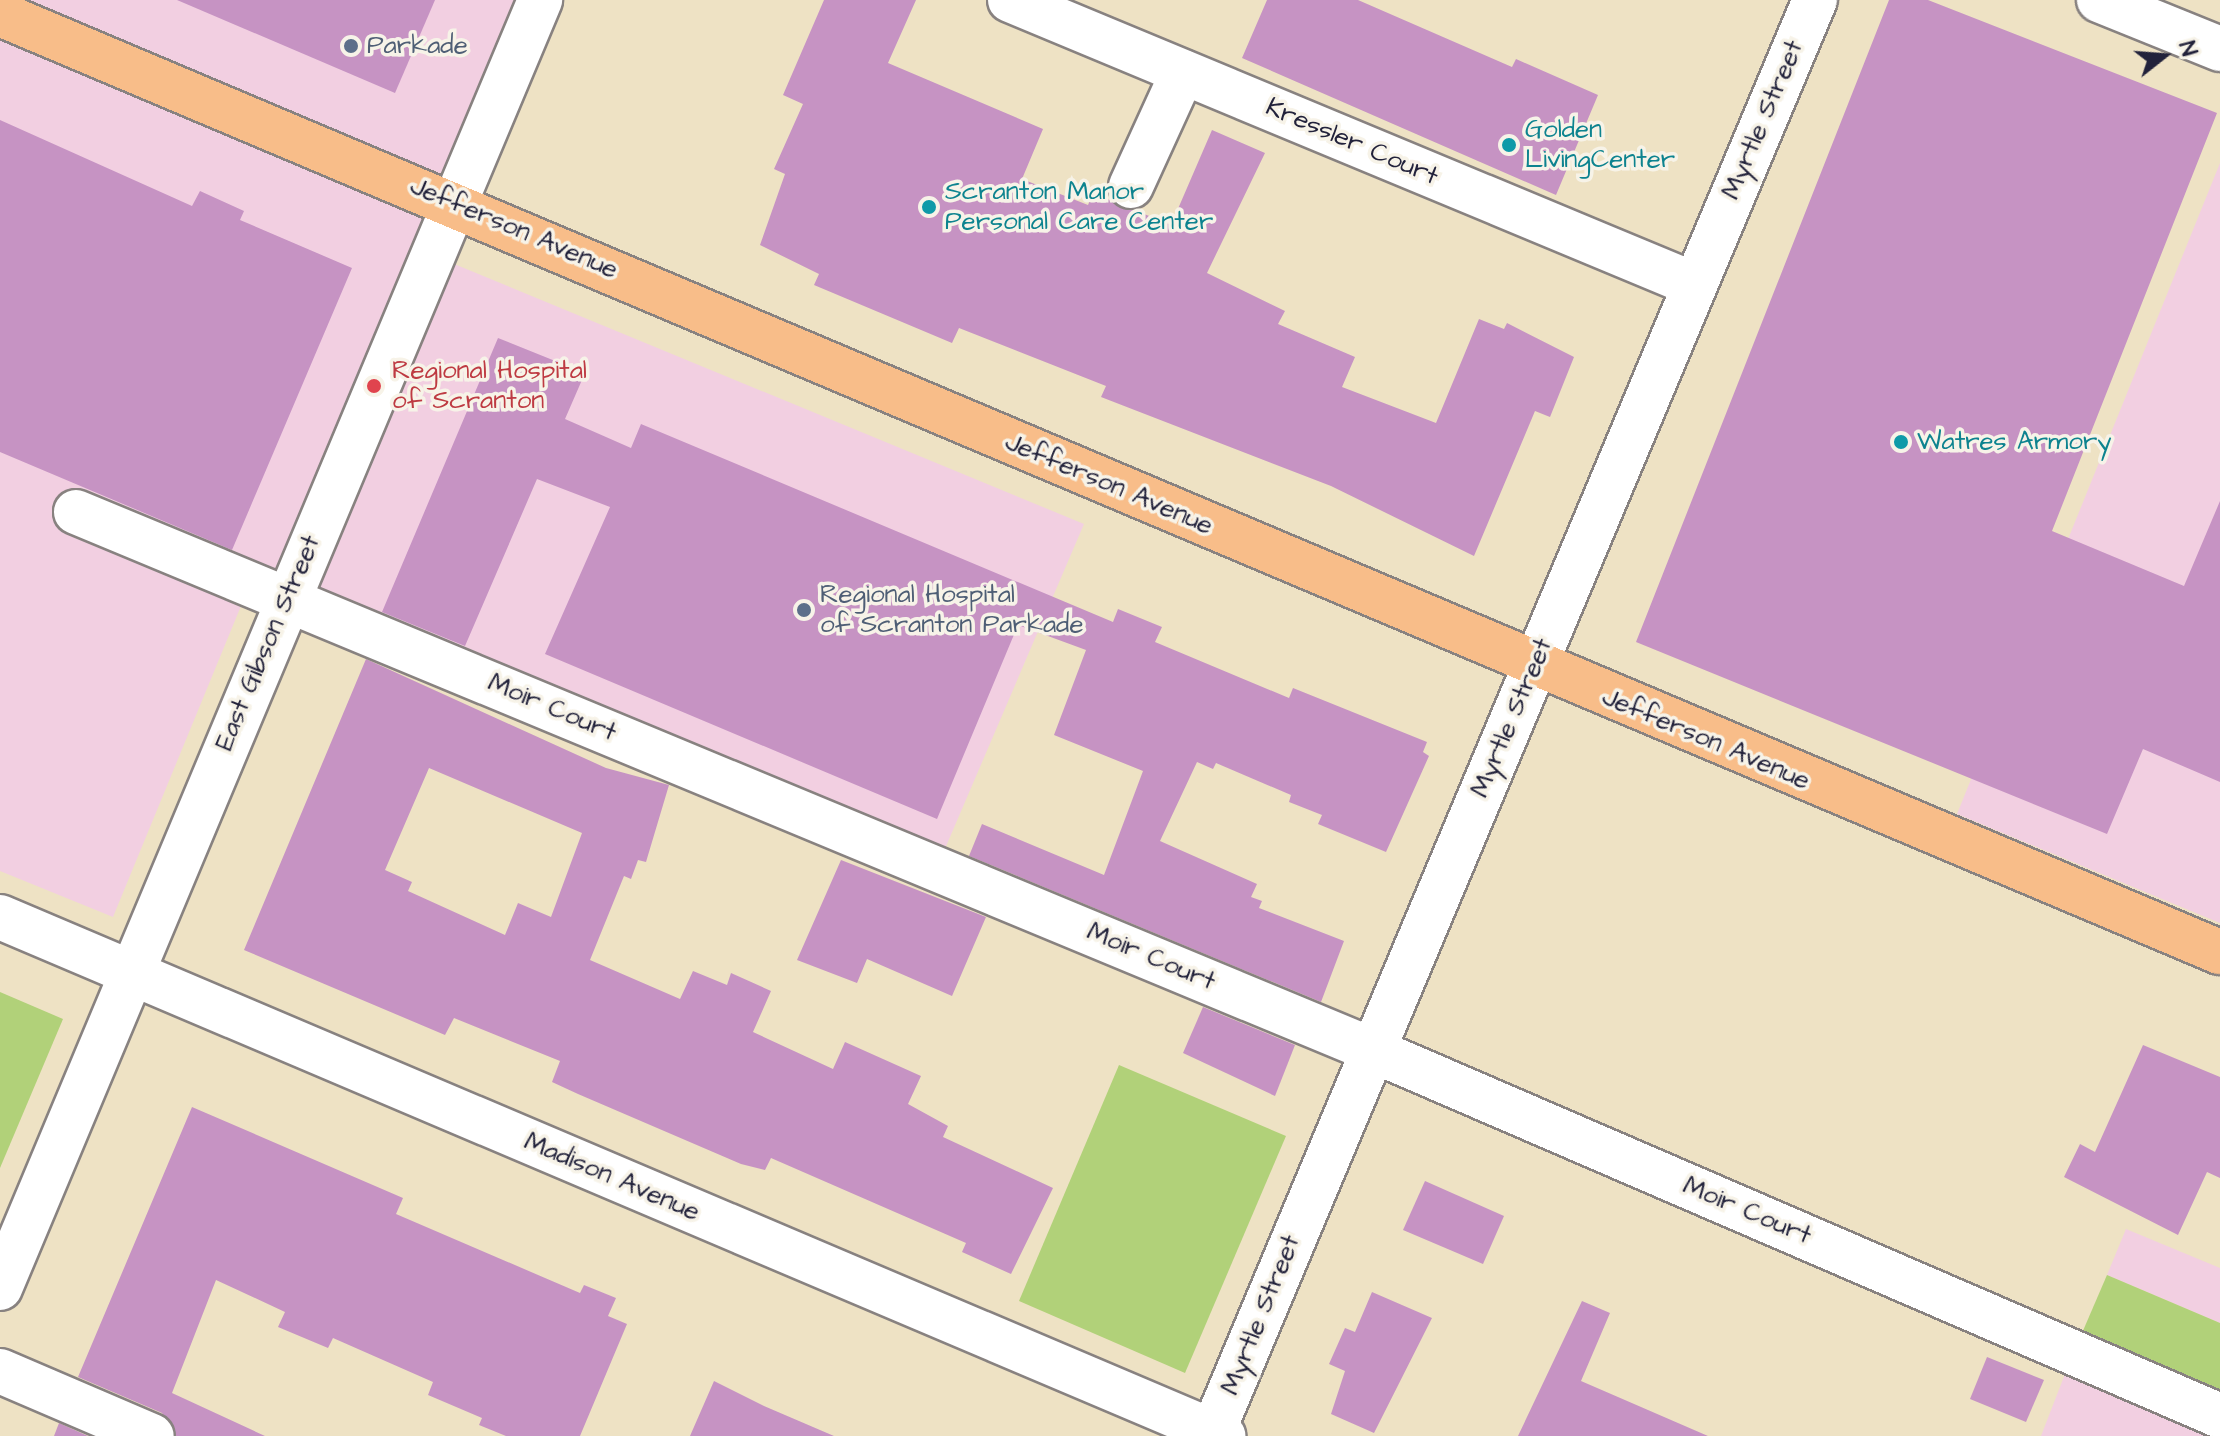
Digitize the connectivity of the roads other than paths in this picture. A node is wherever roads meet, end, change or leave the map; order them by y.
1 (540, 0) edge
2 (1010, 0) edge
3 (1815, 0) edge
4 (2099, 0) edge
5 (0, 14) edge
6 (2220, 49) edge
7 (1183, 72) junction
8 (1131, 186) dead end
9 (453, 201) junction
10 (1693, 284) junction
11 (76, 512) dead end
12 (286, 597) junction
13 (1534, 667) junction
14 (0, 917) edge
15 (2220, 952) edge
16 (131, 973) junction
17 (1370, 1049) junction
18 (0, 1288) edge
19 (0, 1371) edge
20 (2220, 1416) edge
21 (1216, 1435) edge
22 (152, 1436) edge

1 - 9 street, East Gibson Street
2 - 7 street, Kressler Court
3 - 10 street, Myrtle Street
4 - 6 street
5 - 9 main road, Jefferson Avenue
7 - 8 street
7 - 10 street, Kressler Court
9 - 12 street, East Gibson Street
9 - 13 main road, Jefferson Avenue
10 - 13 street, Myrtle Street
11 - 12 street, Moir Court
12 - 16 street, East Gibson Street
12 - 17 street, Moir Court
13 - 15 main road, Jefferson Avenue
13 - 17 street, Myrtle Street
14 - 16 street, Madison Avenue
16 - 18 street, East Gibson Street
16 - 21 street, Madison Avenue
17 - 20 street, Moir Court
17 - 21 street, Myrtle Street
19 - 22 street

